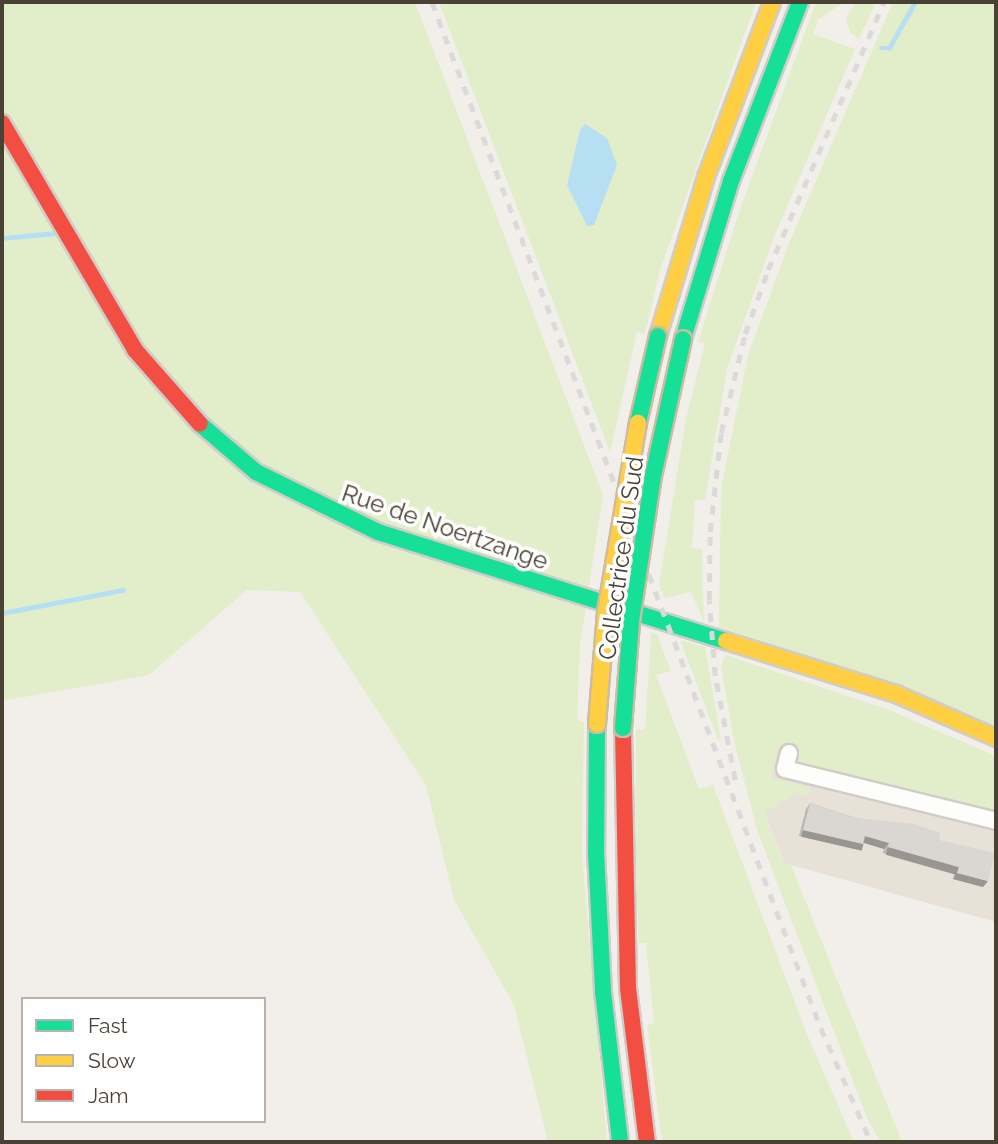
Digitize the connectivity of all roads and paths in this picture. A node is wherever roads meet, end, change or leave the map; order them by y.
1 (772, 2) edge
2 (800, 2) edge
3 (2, 123) edge
4 (996, 738) edge
5 (789, 753) dead end
6 (996, 821) edge
7 (620, 1142) edge
8 (647, 1142) edge

1 - 7 main road, Collectrice du Sud, bridge
2 - 8 main road, Collectrice du Sud, bridge
3 - 4 main road, Rue de Noertzange
5 - 6 street

